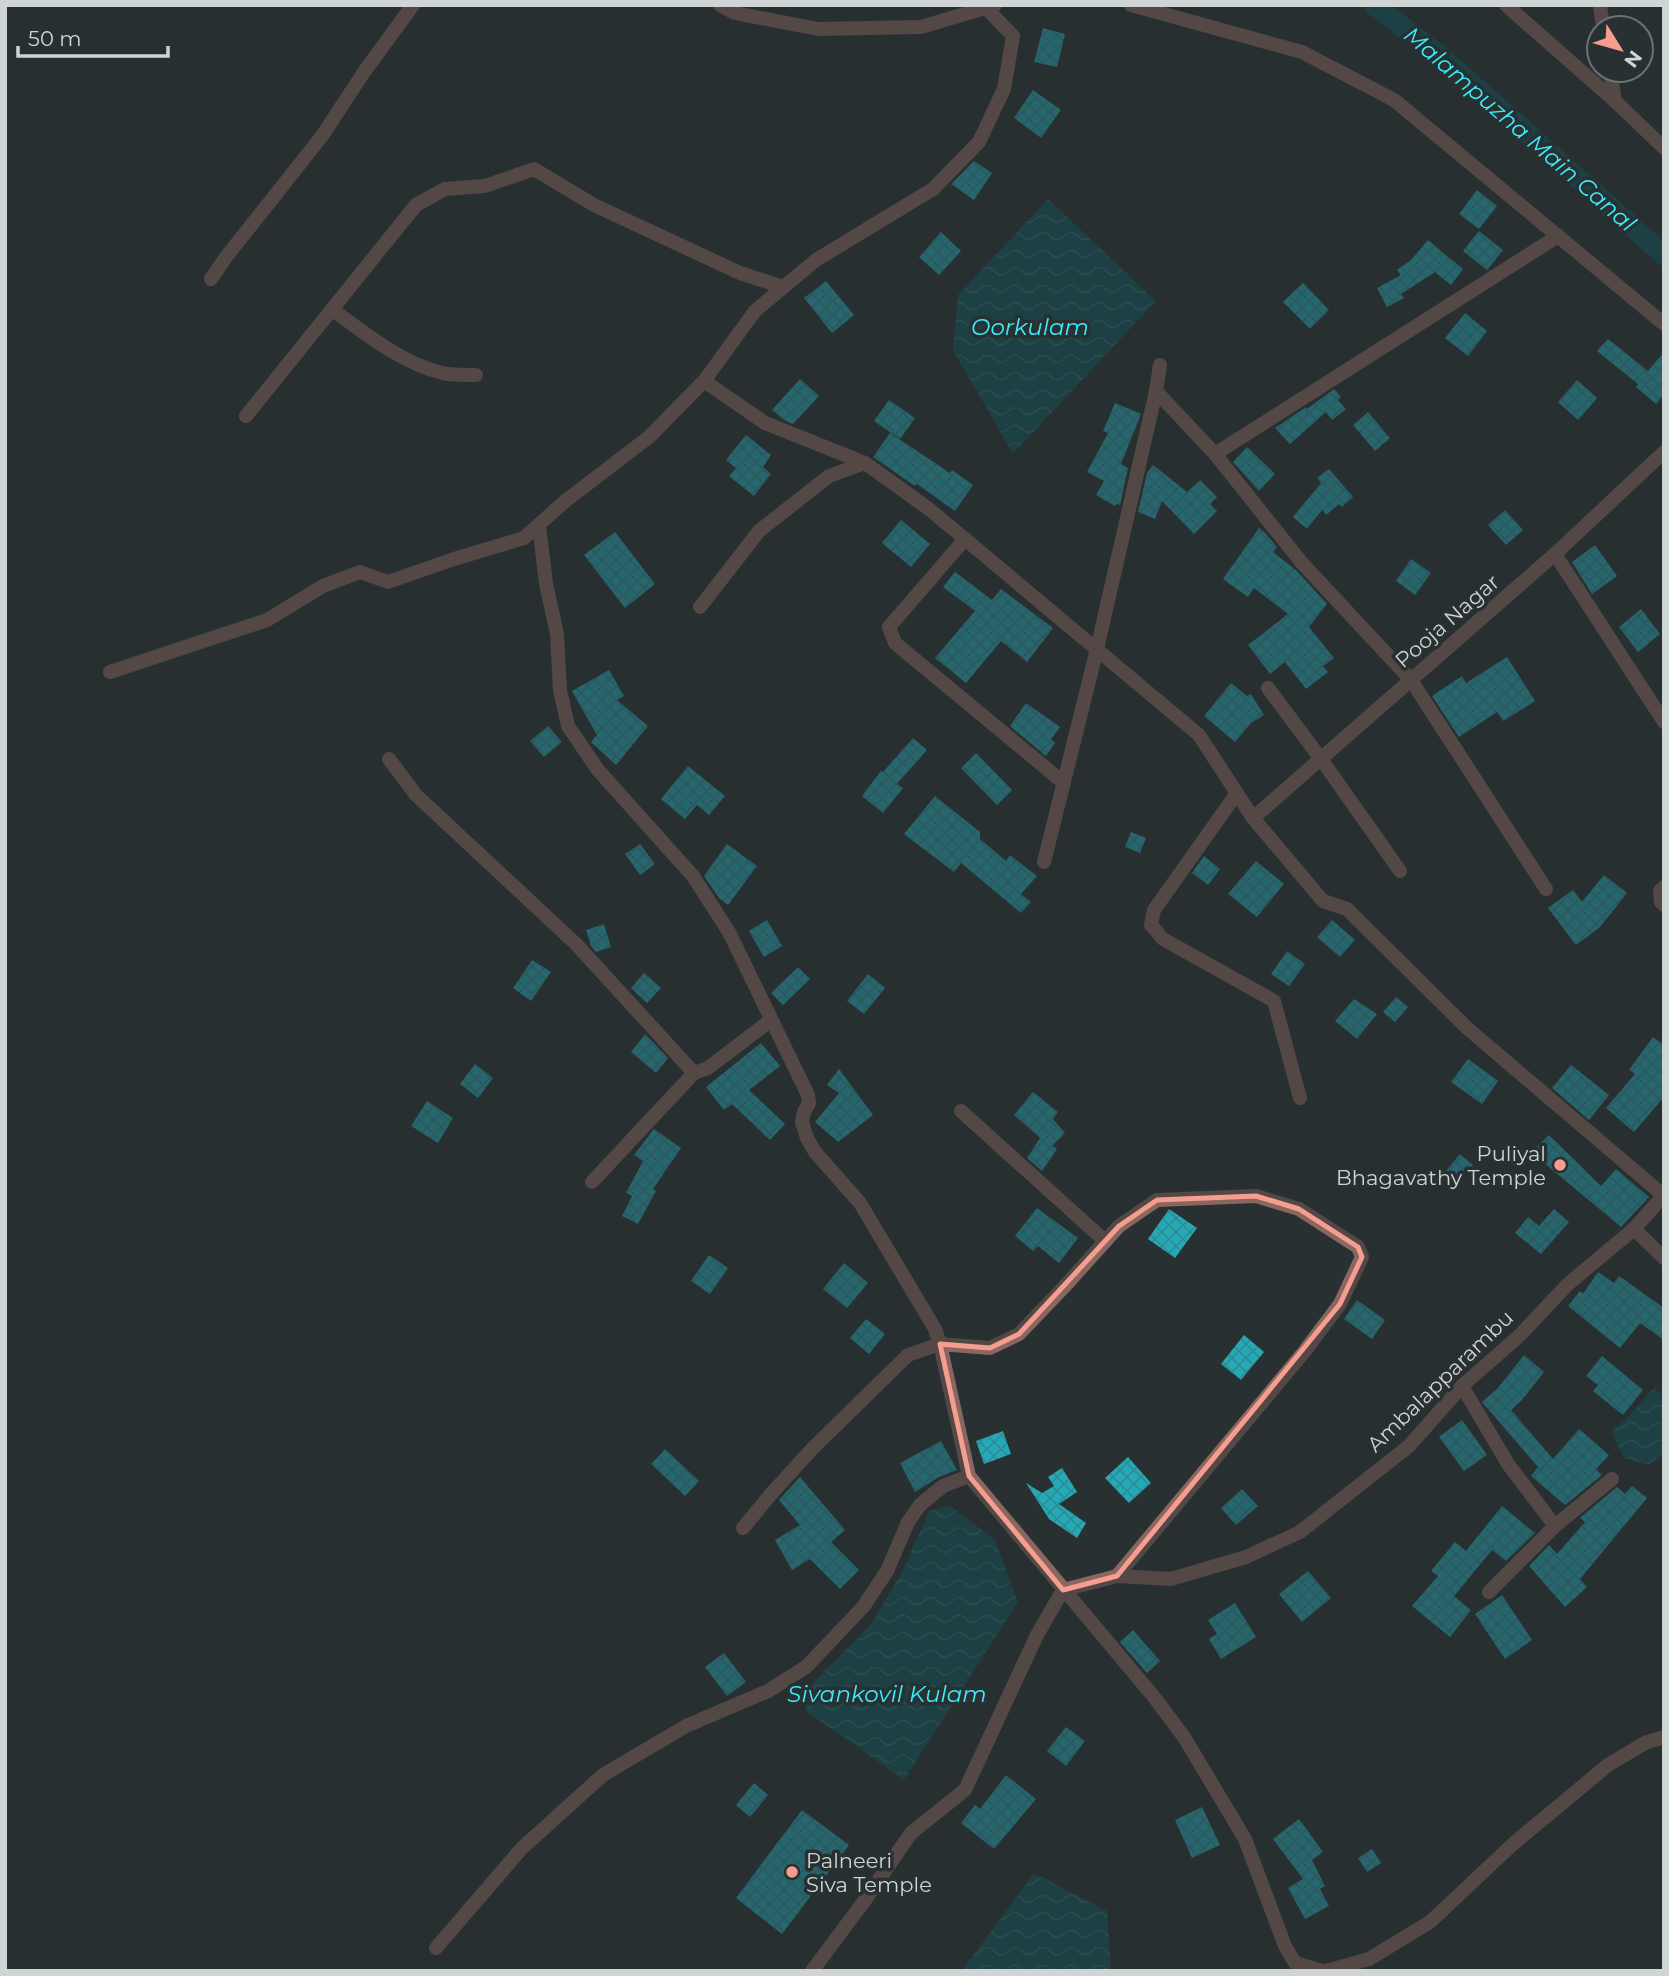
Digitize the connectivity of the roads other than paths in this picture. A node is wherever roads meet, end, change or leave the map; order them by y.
1 (413, 5) edge
2 (720, 5) edge
3 (1131, 5) edge
4 (1506, 5) edge
5 (991, 7) edge
6 (1612, 84) edge
7 (1615, 101) junction
8 (1664, 148) edge
9 (1558, 236) junction
10 (211, 279) dead end
11 (783, 287) junction
12 (332, 309) junction
13 (1664, 324) edge
14 (1160, 365) dead end
15 (476, 375) dead end
16 (704, 382) junction
17 (1156, 391) junction
18 (246, 416) dead end
19 (1664, 452) edge
20 (1215, 454) junction
21 (865, 463) junction
22 (539, 525) junction
23 (965, 539) junction
24 (1555, 554) junction
25 (700, 607) dead end
26 (1097, 649) junction
27 (110, 672) dead end
28 (1411, 680) junction
29 (1268, 688) dead end
30 (1664, 722) edge
31 (389, 759) dead end
32 (1321, 759) junction
33 (1064, 783) junction
34 (1237, 793) junction
35 (1253, 818) junction
36 (1044, 862) dead end
37 (1400, 871) dead end
38 (1664, 887) edge
39 (1546, 889) dead end
40 (1664, 905) edge
41 (771, 1020) junction
42 (694, 1073) junction
43 (1300, 1098) dead end
44 (961, 1111) dead end
45 (592, 1182) dead end
46 (1664, 1195) edge
47 (1634, 1230) junction
48 (1105, 1241) junction
49 (1664, 1258) edge
50 (940, 1344) junction
51 (1462, 1386) junction
52 (969, 1476) junction
53 (1612, 1479) dead end
54 (1555, 1526) junction
55 (743, 1528) dead end
56 (1117, 1576) junction
57 (1063, 1590) junction
58 (1489, 1592) dead end
59 (1664, 1737) edge
60 (436, 1948) dead end
61 (1291, 1967) edge
62 (811, 1971) edge
63 (1324, 1971) edge

1 - 10 street
2 - 5 street
3 - 9 street
4 - 7 street
5 - 11 street
6 - 7 street
7 - 8 street
9 - 13 street
9 - 20 street
11 - 12 street
11 - 16 street
12 - 15 street
12 - 18 street
14 - 17 street
16 - 21 street
16 - 22 street
17 - 20 street
17 - 26 street
19 - 24 street, Pooja Nagar
20 - 28 street
21 - 23 street
21 - 25 street
22 - 27 street
22 - 41 street
23 - 26 street
23 - 33 street
24 - 28 street, Pooja Nagar
24 - 30 street
26 - 33 street
26 - 34 street
28 - 32 street, Pooja Nagar
28 - 39 street
29 - 32 street
31 - 42 street
32 - 35 street, Pooja Nagar
32 - 37 street
33 - 36 street
34 - 35 street
34 - 43 street
35 - 46 street
38 - 40 street
41 - 42 street
41 - 50 street
42 - 45 street
44 - 48 street
46 - 47 street, Ambalapparambu
47 - 49 street
47 - 51 street, Ambalapparambu
48 - 50 street
48 - 56 street
50 - 52 street
50 - 55 street
51 - 54 street
51 - 56 street, Ambalapparambu
52 - 57 street
52 - 60 street
53 - 54 street
54 - 58 street
56 - 57 street, Ambalapparambu
57 - 61 street
57 - 62 street
59 - 63 street
61 - 63 street

